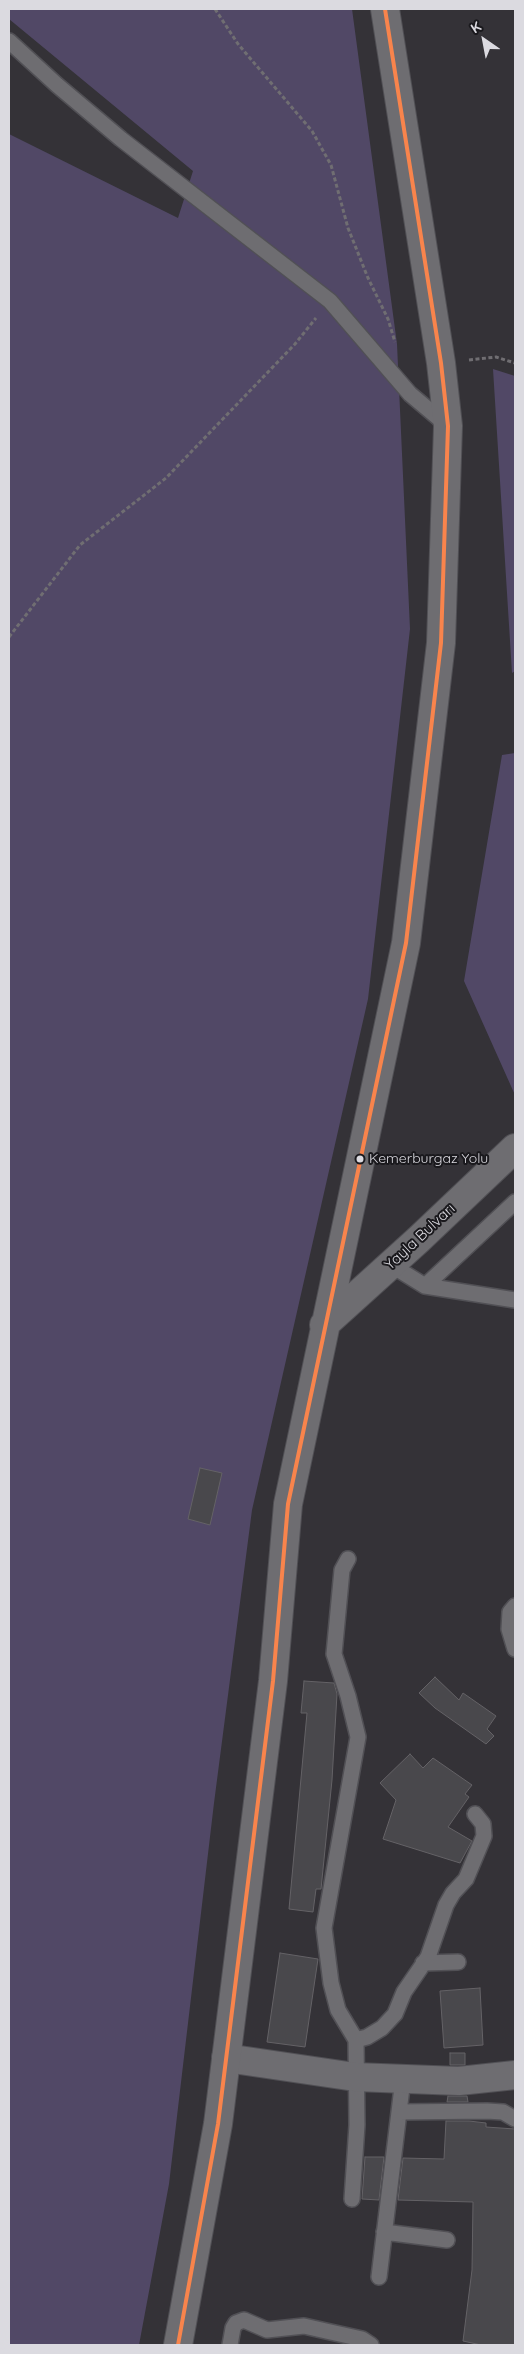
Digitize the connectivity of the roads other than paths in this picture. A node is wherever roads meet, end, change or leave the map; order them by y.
1 (385, 9) edge
2 (9, 41) edge
3 (448, 426) junction
4 (515, 1148) edge
5 (515, 1202) edge
6 (391, 1265) junction
7 (425, 1286) junction
8 (515, 1300) edge
9 (324, 1326) junction
10 (348, 1558) dead end
11 (515, 1606) edge
12 (515, 1649) edge
13 (475, 1814) dead end
14 (458, 1962) dead end
15 (423, 1963) junction
16 (356, 2040) junction
17 (226, 2058) junction
18 (515, 2075) edge
19 (355, 2077) junction
20 (403, 2079) junction
21 (399, 2112) junction
22 (515, 2119) edge
23 (352, 2199) dead end
24 (384, 2232) junction
25 (447, 2240) dead end
26 (379, 2277) dead end
27 (178, 2345) edge
28 (230, 2345) edge
29 (371, 2345) edge

1 - 3 main road
2 - 3 lane
3 - 9 main road
4 - 6 main road, Yayla Bulvarı
5 - 7 lane
6 - 7 lane
6 - 9 main road, Yayla Bulvarı
7 - 8 lane
9 - 17 main road
10 - 16 lane
11 - 12 lane
13 - 15 lane
14 - 15 lane
15 - 16 lane
16 - 19 lane
17 - 19 main road
17 - 27 main road
18 - 20 main road
19 - 20 main road
19 - 23 lane
20 - 21 lane
21 - 22 lane
21 - 24 lane
24 - 25 lane
24 - 26 lane
28 - 29 lane

